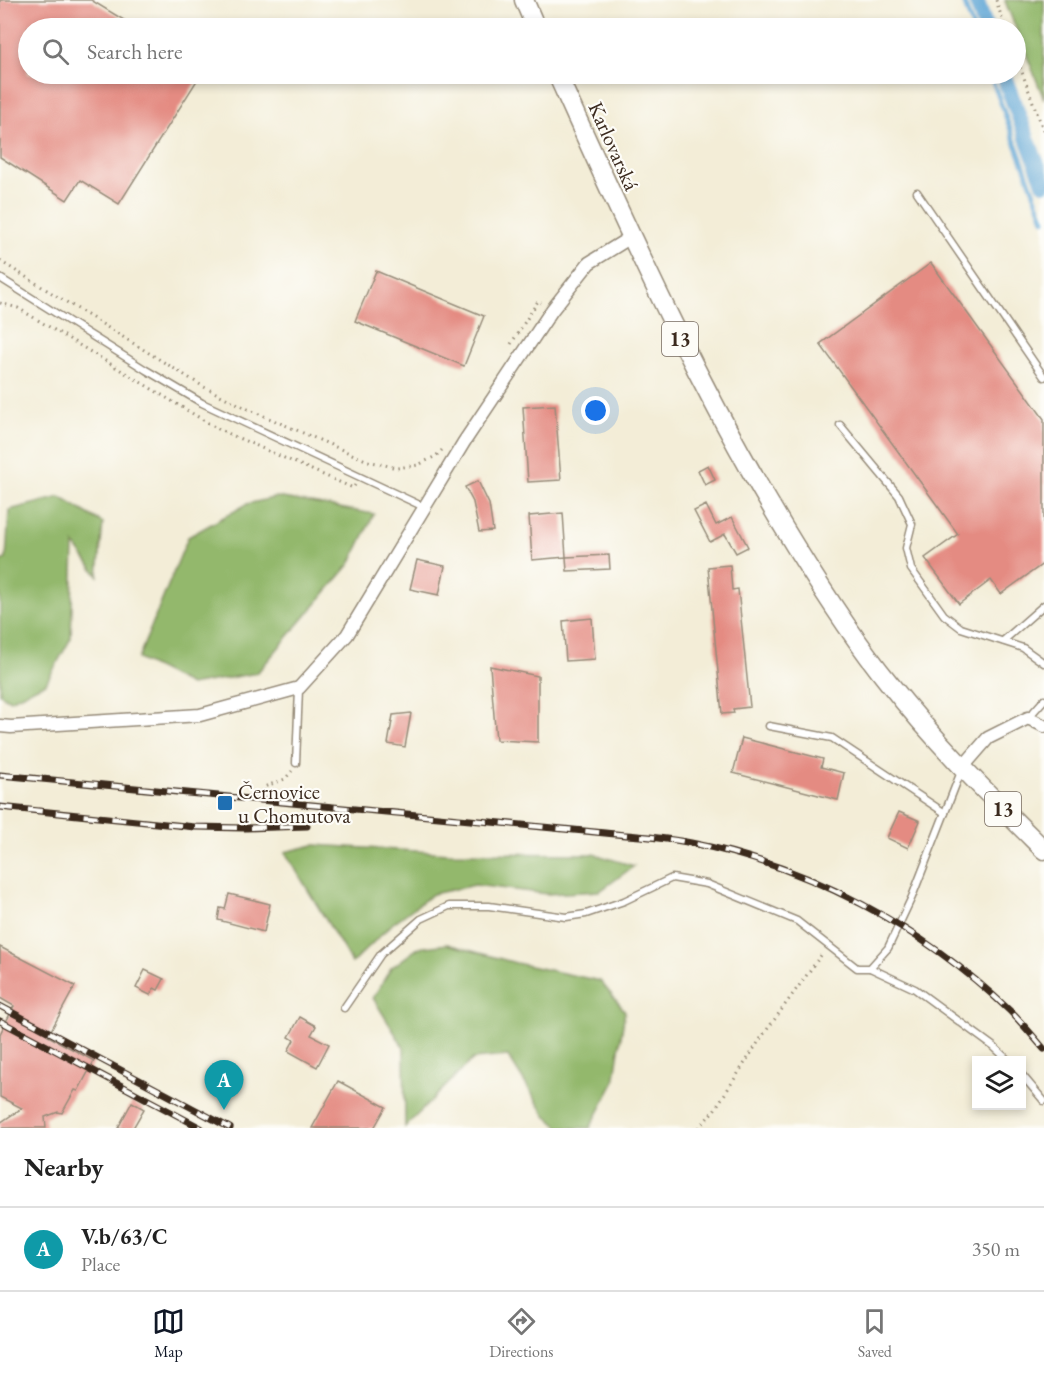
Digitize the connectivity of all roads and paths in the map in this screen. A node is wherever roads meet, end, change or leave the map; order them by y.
1 (524, 0) edge
2 (996, 0) edge
3 (532, 18) edge
4 (1002, 18) edge
5 (1026, 83) edge
6 (562, 84) edge
7 (1044, 132) edge
8 (917, 192) dead end
9 (631, 237) junction
10 (0, 261) edge
11 (0, 278) edge
12 (552, 310) junction
13 (508, 349) dead end
14 (1044, 377) edge
15 (840, 425) dead end
16 (448, 444) dead end
17 (424, 508) junction
18 (1044, 605) edge
19 (1003, 641) junction
20 (1044, 663) edge
21 (299, 688) junction
22 (1044, 700) edge
23 (1028, 718) junction
24 (0, 726) edge
25 (769, 726) dead end
26 (1044, 726) edge
27 (296, 763) joint
28 (962, 768) junction
29 (255, 793) dead end
30 (945, 813) junction
31 (1044, 850) edge
32 (829, 945) junction
33 (870, 968) junction
34 (344, 1008) dead end
35 (1004, 1056) edge
36 (1026, 1080) edge
37 (1044, 1101) edge
38 (699, 1128) edge

1 - 3 main road
2 - 4 path
5 - 7 path
6 - 9 main road, Karlovarská / 13
8 - 14 lane
9 - 12 street
9 - 28 main road, 13
10 - 16 path
11 - 17 lane
12 - 13 path
12 - 17 street
15 - 19 lane
17 - 21 street
18 - 19 lane
19 - 20 lane
21 - 24 street
21 - 27 lane
22 - 23 lane
23 - 26 street
23 - 28 street
25 - 30 lane
27 - 29 path
28 - 30 lane
28 - 31 main road, 13
30 - 33 lane
32 - 33 lane
32 - 34 lane
32 - 38 path
33 - 35 lane
36 - 37 lane

